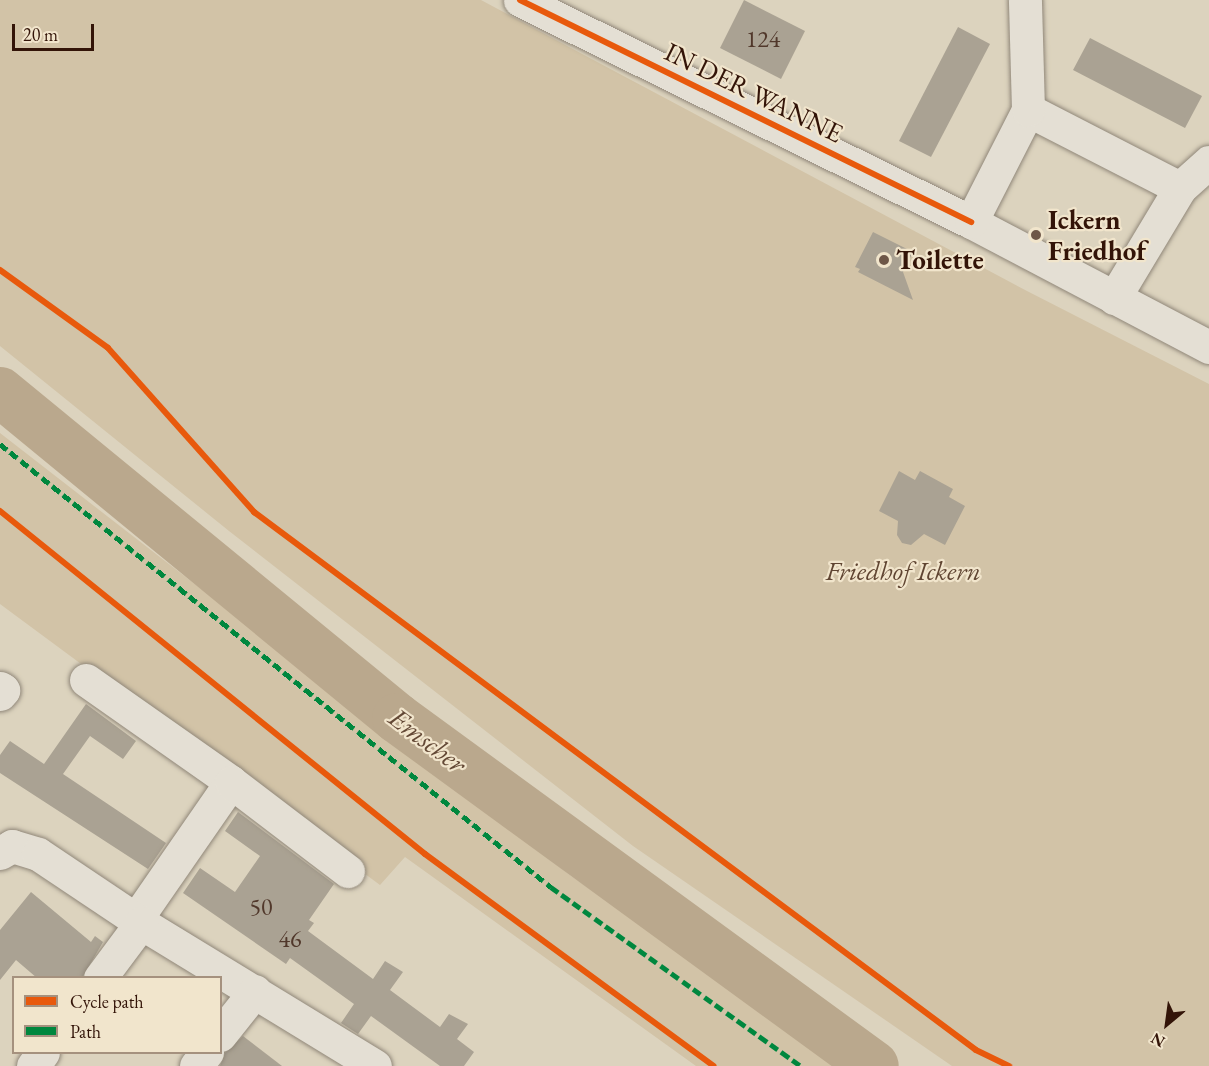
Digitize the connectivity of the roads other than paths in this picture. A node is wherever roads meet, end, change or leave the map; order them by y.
1 (520, 0) edge
2 (1025, 0) edge
3 (566, 11) edge
4 (1028, 110) junction
5 (1209, 162) edge
6 (1180, 188) junction
7 (971, 222) junction
8 (1114, 298) junction
9 (1209, 347) edge
10 (86, 680) dead end
11 (0, 688) edge
12 (0, 694) edge
13 (231, 782) junction
14 (0, 853) edge
15 (348, 871) dead end
16 (139, 921) junction
17 (101, 976) edge
18 (255, 991) junction
19 (222, 1032) edge
20 (42, 1054) edge
21 (206, 1054) edge
22 (365, 1063) edge
23 (33, 1066) edge
24 (196, 1066) edge

1 - 3 street, IN DER WANNE
2 - 4 street
3 - 7 street, IN DER WANNE
4 - 6 street
4 - 7 street
5 - 6 street
6 - 8 street
7 - 8 street, IN DER WANNE
8 - 9 street, IN DER WANNE
10 - 13 street
11 - 12 street
13 - 15 street
13 - 16 street
14 - 16 street
16 - 17 street
16 - 18 street
18 - 19 street
18 - 22 street
20 - 23 street
21 - 24 street

